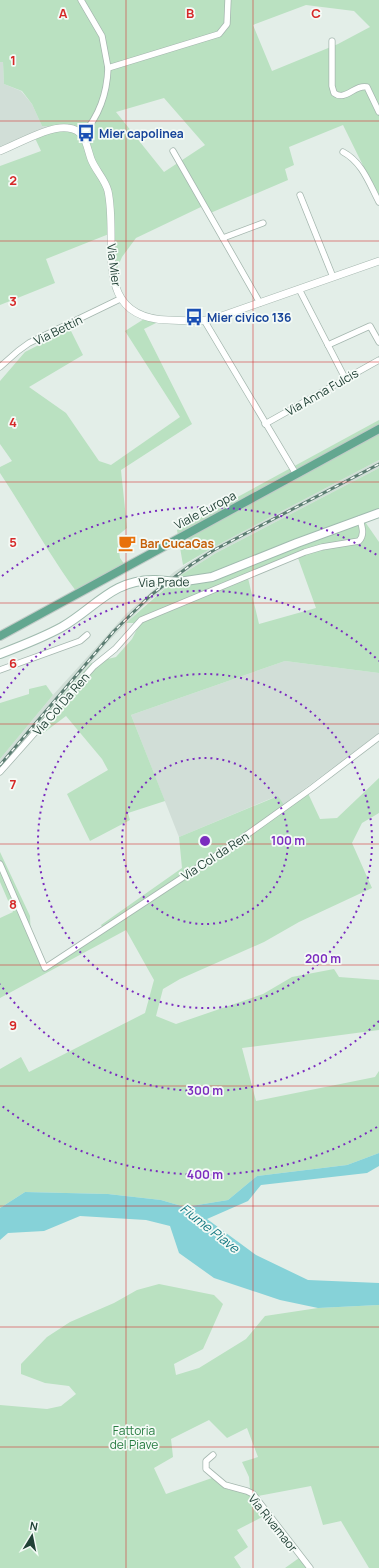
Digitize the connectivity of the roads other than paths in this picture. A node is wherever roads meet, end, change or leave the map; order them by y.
1 (81, 0) edge
2 (228, 0) edge
3 (332, 41) dead end
4 (108, 68) junction
5 (379, 112) edge
6 (83, 134) junction
7 (0, 151) edge
8 (173, 151) dead end
9 (343, 152) dead end
10 (300, 195) dead end
11 (379, 202) edge
12 (263, 223) dead end
13 (223, 238) junction
14 (379, 261) edge
15 (333, 277) junction
16 (299, 289) junction
17 (120, 299) junction
18 (260, 303) junction
19 (204, 320) junction
20 (379, 342) edge
21 (328, 345) junction
22 (379, 360) edge
23 (0, 367) edge
24 (345, 378) junction
25 (265, 424) junction
26 (379, 429) edge
27 (296, 474) junction
28 (379, 513) edge
29 (360, 519) junction
30 (87, 635) dead end
31 (0, 636) edge
32 (124, 640) joint
33 (0, 654) edge
34 (0, 670) edge
35 (379, 737) edge
36 (0, 772) edge
37 (0, 864) edge
38 (213, 1455) dead end
39 (310, 1568) edge

1 - 4 street
2 - 4 street
3 - 5 street
4 - 6 street
6 - 7 street
6 - 17 street, Via Mier
8 - 13 street
9 - 11 street
10 - 15 street
12 - 13 street
13 - 18 street
14 - 15 street, Via Mier
15 - 16 street, Via Mier
16 - 18 street, Via Mier
16 - 21 street
17 - 19 street, Via Mier
17 - 23 street, Via Bettin
18 - 19 street, Via Mier
19 - 25 street
20 - 21 street
21 - 24 street
22 - 24 street, Via Anna Fulcis
24 - 25 street, Via Anna Fulcis
25 - 27 street
26 - 27 main road, Viale Europa
27 - 31 main road, Viale Europa
28 - 29 main road, Via Prade
29 - 32 street, Via Prade
29 - 33 main road, Via Prade, bridge
30 - 34 street
32 - 36 street, Via Col Da Ren
35 - 37 street, Via Col da Ren
38 - 39 street, Via Rivamaor

